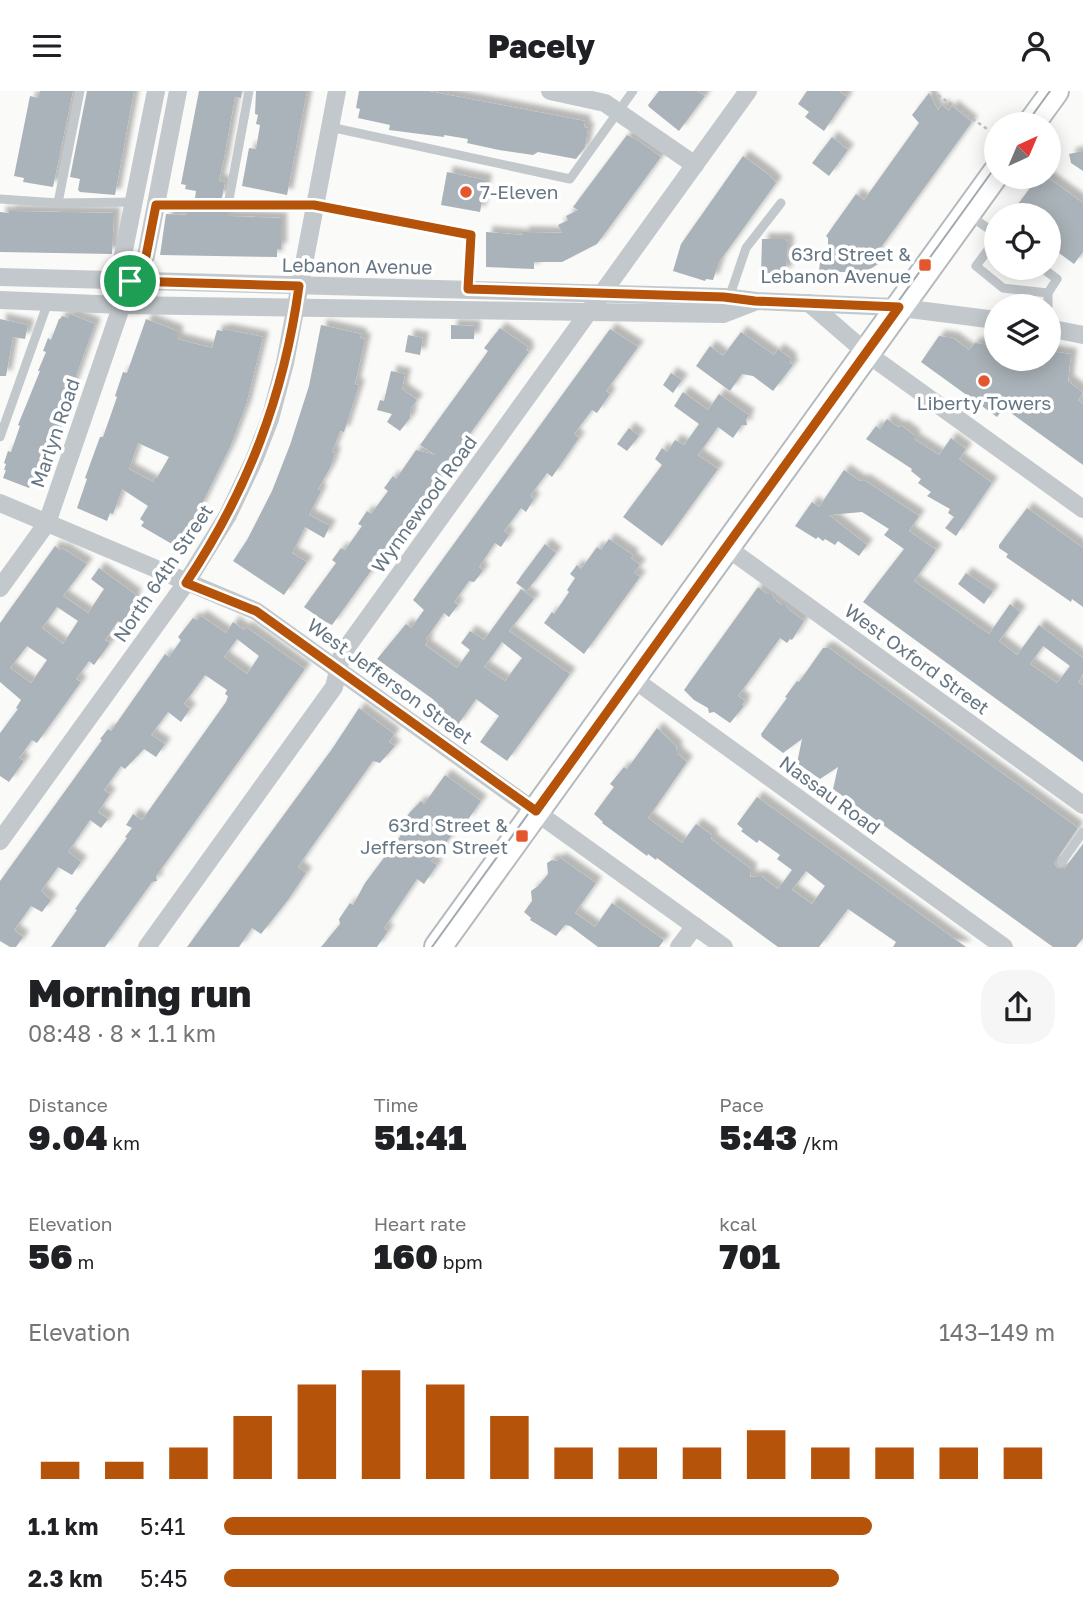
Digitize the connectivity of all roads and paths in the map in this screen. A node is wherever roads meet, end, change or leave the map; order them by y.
1 (80, 91) edge
2 (156, 91) edge
3 (178, 91) edge
4 (249, 91) edge
5 (337, 91) edge
6 (551, 91) edge
7 (633, 91) edge
8 (748, 91) edge
9 (932, 91) edge
10 (1055, 91) edge
11 (619, 112) junction
12 (1040, 112) edge
13 (330, 127) junction
14 (984, 127) edge
15 (695, 165) junction
16 (984, 189) edge
17 (0, 199) edge
18 (135, 202) junction
19 (58, 203) junction
20 (781, 203) dead end
21 (156, 205) junction
22 (228, 205) junction
23 (314, 205) junction
24 (967, 213) junction
25 (984, 227) edge
26 (984, 254) edge
27 (984, 273) edge
28 (0, 277) edge
29 (993, 280) edge
30 (1056, 280) edge
31 (130, 281) junction
32 (299, 286) junction
33 (411, 288) junction
34 (468, 289) junction
35 (603, 292) junction
36 (1048, 293) joint
37 (729, 297) junction
38 (0, 300) edge
39 (755, 301) junction
40 (48, 302) junction
41 (810, 303) junction
42 (121, 305) junction
43 (296, 307) junction
44 (899, 307) junction
45 (411, 309) junction
46 (587, 313) junction
47 (984, 318) edge
48 (1061, 327) edge
49 (1083, 327) edge
50 (1061, 330) edge
51 (1083, 335) edge
52 (866, 353) junction
53 (0, 437) edge
54 (0, 503) edge
55 (1083, 509) edge
56 (47, 523) junction
57 (726, 547) junction
58 (186, 583) junction
59 (0, 588) edge
60 (339, 669) junction
61 (632, 678) junction
62 (1083, 805) edge
63 (536, 811) junction
64 (1083, 832) edge
65 (0, 841) edge
66 (1061, 863) dead end
67 (695, 926) junction
68 (147, 947) edge
69 (438, 947) edge
70 (679, 947) edge
71 (724, 947) edge
72 (1004, 947) edge

1 - 19 lane
2 - 18 street, Marlyn Road
3 - 21 street, Marlyn Road
4 - 22 lane
5 - 13 street, North 64th Street
6 - 11 street
7 - 11 lane
8 - 15 street, Wynnewood Road
9 - 14 path
10 - 12 main road
11 - 13 lane
11 - 15 street
13 - 23 street, North 64th Street
15 - 35 street, Wynnewood Road
16 - 24 main road
17 - 19 lane
18 - 19 lane
18 - 31 street, Marlyn Road
20 - 37 lane
21 - 22 lane
21 - 31 street, Marlyn Road
22 - 23 lane
23 - 32 street, North 64th Street
23 - 34 lane
24 - 25 lane
24 - 44 main road
26 - 27 lane
28 - 31 street, Lebanon Avenue
29 - 36 lane
30 - 36 lane
31 - 32 street, Lebanon Avenue
31 - 42 street, Marlyn Road
32 - 33 street, Lebanon Avenue
32 - 43 street, North 64th Street
33 - 34 street, Lebanon Avenue
33 - 45 street
34 - 35 street, Lebanon Avenue
35 - 37 street, Lebanon Avenue
35 - 46 street, Wynnewood Road
37 - 39 street, Lebanon Avenue
38 - 40 street, Lebanon Avenue
39 - 41 street, Lebanon Avenue
39 - 46 street, Lebanon Avenue
40 - 42 street, Lebanon Avenue
40 - 53 lane
41 - 44 street, Lebanon Avenue
41 - 52 street
42 - 43 street, Lebanon Avenue
42 - 56 street, Marlyn Road
43 - 45 street, Lebanon Avenue
43 - 58 street, North 64th Street
44 - 47 street, Lebanon Avenue
44 - 52 main road
45 - 46 street, Lebanon Avenue
46 - 60 street, Wynnewood Road
48 - 49 street
50 - 51 street
52 - 55 street
52 - 57 main road
54 - 56 street, West Jefferson Street
56 - 58 street, West Jefferson Street
56 - 59 street, Marlyn Road
57 - 61 main road
57 - 62 street, West Oxford Street
58 - 60 street, West Jefferson Street
58 - 65 street, North 64th Street
60 - 63 street, West Jefferson Street
60 - 68 street, Wynnewood Road
61 - 63 main road
61 - 72 street, Nassau Road
63 - 67 street, West Jefferson Street
63 - 69 main road
64 - 66 lane
67 - 70 street
67 - 71 street, West Jefferson Street

